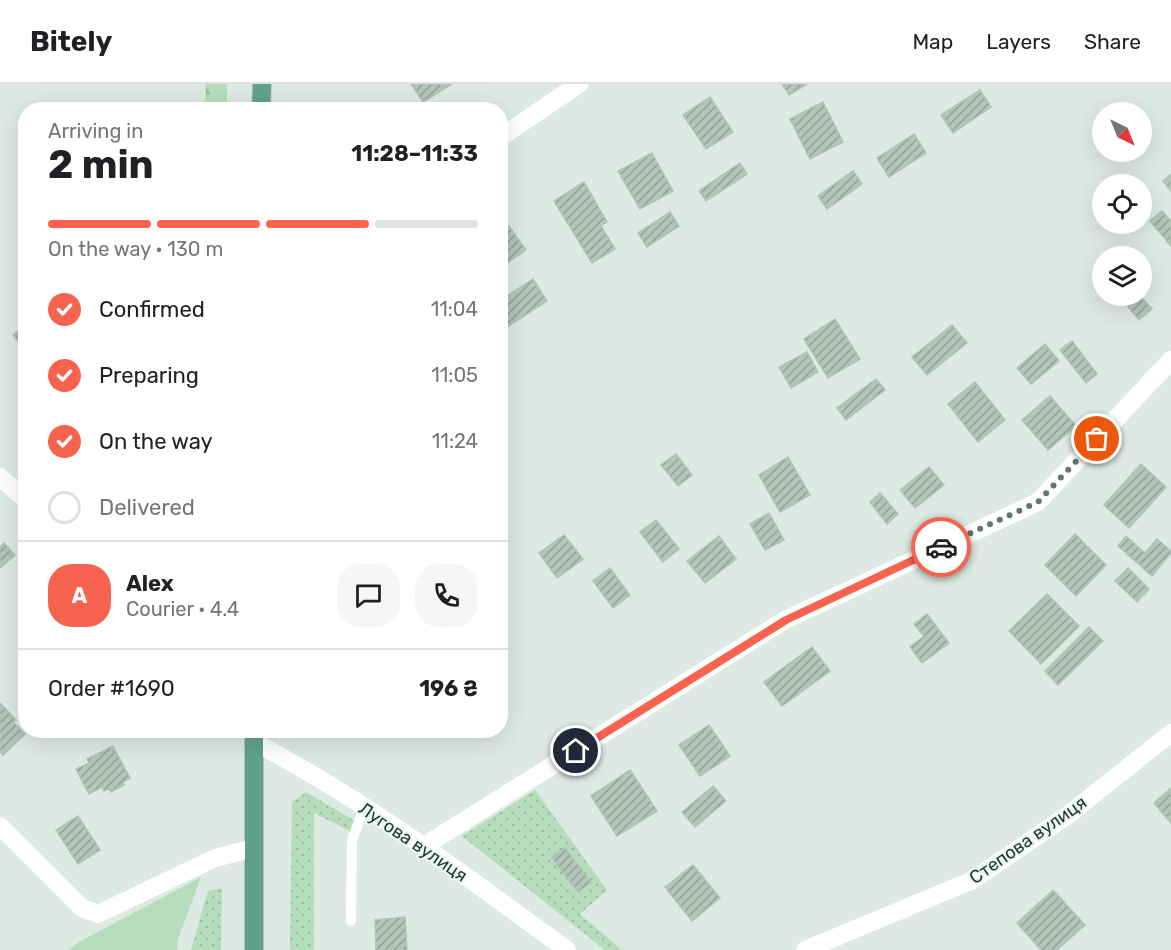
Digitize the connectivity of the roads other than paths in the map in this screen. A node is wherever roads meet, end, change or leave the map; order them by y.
1 (262, 84) edge
2 (579, 84) edge
3 (261, 102) edge
4 (508, 132) edge
5 (1171, 360) edge
6 (0, 477) edge
7 (18, 493) edge
8 (1171, 733) edge
9 (254, 738) edge
10 (257, 738) edge
11 (364, 808) junction
12 (0, 826) edge
13 (424, 846) junction
14 (254, 848) junction
15 (351, 921) dead end
16 (254, 950) edge
17 (567, 950) edge
18 (805, 950) edge

1 - 3 main road
2 - 4 street
5 - 13 street
6 - 7 street
8 - 18 street, Степова вулиця
9 - 14 main road
10 - 11 street, Лугова вулиця
11 - 13 street, Лугова вулиця
11 - 15 lane
12 - 14 street
13 - 17 street, Лугова вулиця
14 - 16 main road

